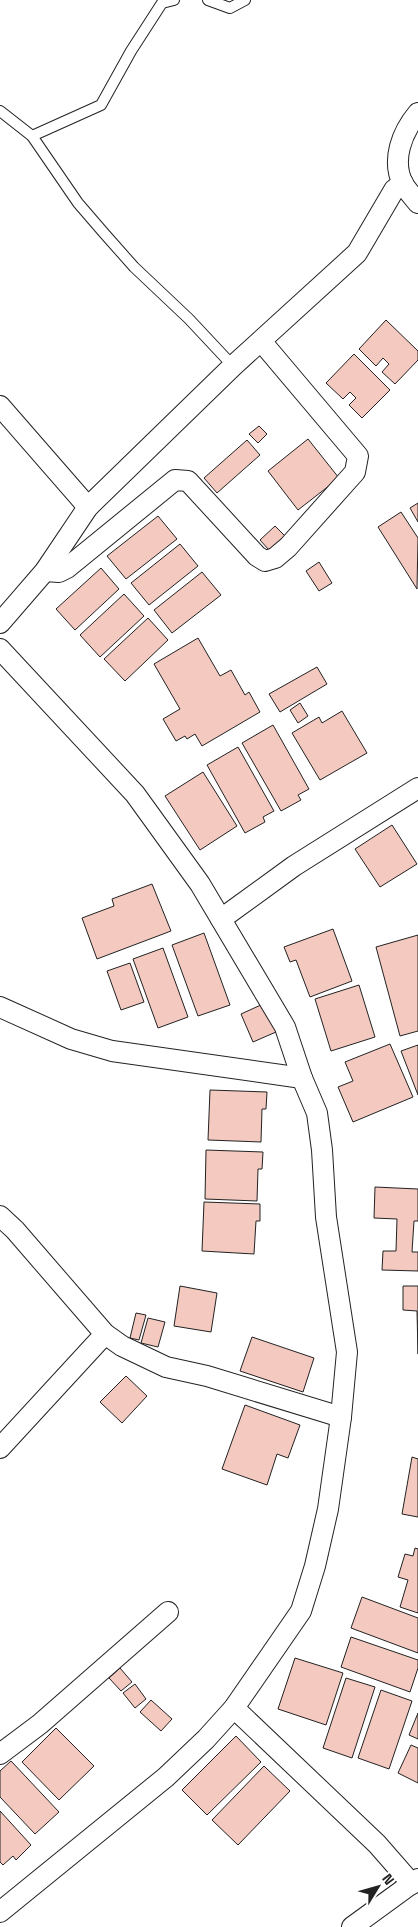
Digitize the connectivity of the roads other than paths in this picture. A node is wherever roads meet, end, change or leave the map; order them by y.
1 (174, 0) edge
2 (208, 0) edge
3 (245, 0) edge
4 (0, 111) edge
5 (418, 113) edge
6 (32, 136) junction
7 (403, 183) junction
8 (418, 203) edge
9 (261, 341) junction
10 (233, 366) junction
11 (0, 406) edge
12 (88, 507) junction
13 (45, 571) junction
14 (0, 623) edge
15 (0, 649) edge
16 (418, 788) edge
17 (221, 919) junction
18 (0, 1007) edge
19 (302, 1078) junction
20 (0, 1216) edge
21 (106, 1334) junction
22 (341, 1417) junction
23 (0, 1448) edge
24 (168, 1612) dead end
25 (234, 1708) junction
26 (0, 1754) edge
27 (415, 1882) edge
28 (0, 1912) edge
29 (352, 1927) edge

1 - 6 lane
2 - 3 lane
4 - 6 lane
5 - 7 street
6 - 10 lane
7 - 8 street
7 - 9 street
9 - 10 street
9 - 13 street
10 - 12 street
11 - 12 street
12 - 13 street
13 - 14 street
15 - 17 street
16 - 17 street
17 - 19 street
18 - 19 street
19 - 22 street
20 - 21 street
21 - 22 street
21 - 23 street
22 - 25 street
24 - 26 street
25 - 27 street
25 - 28 street
27 - 29 street

